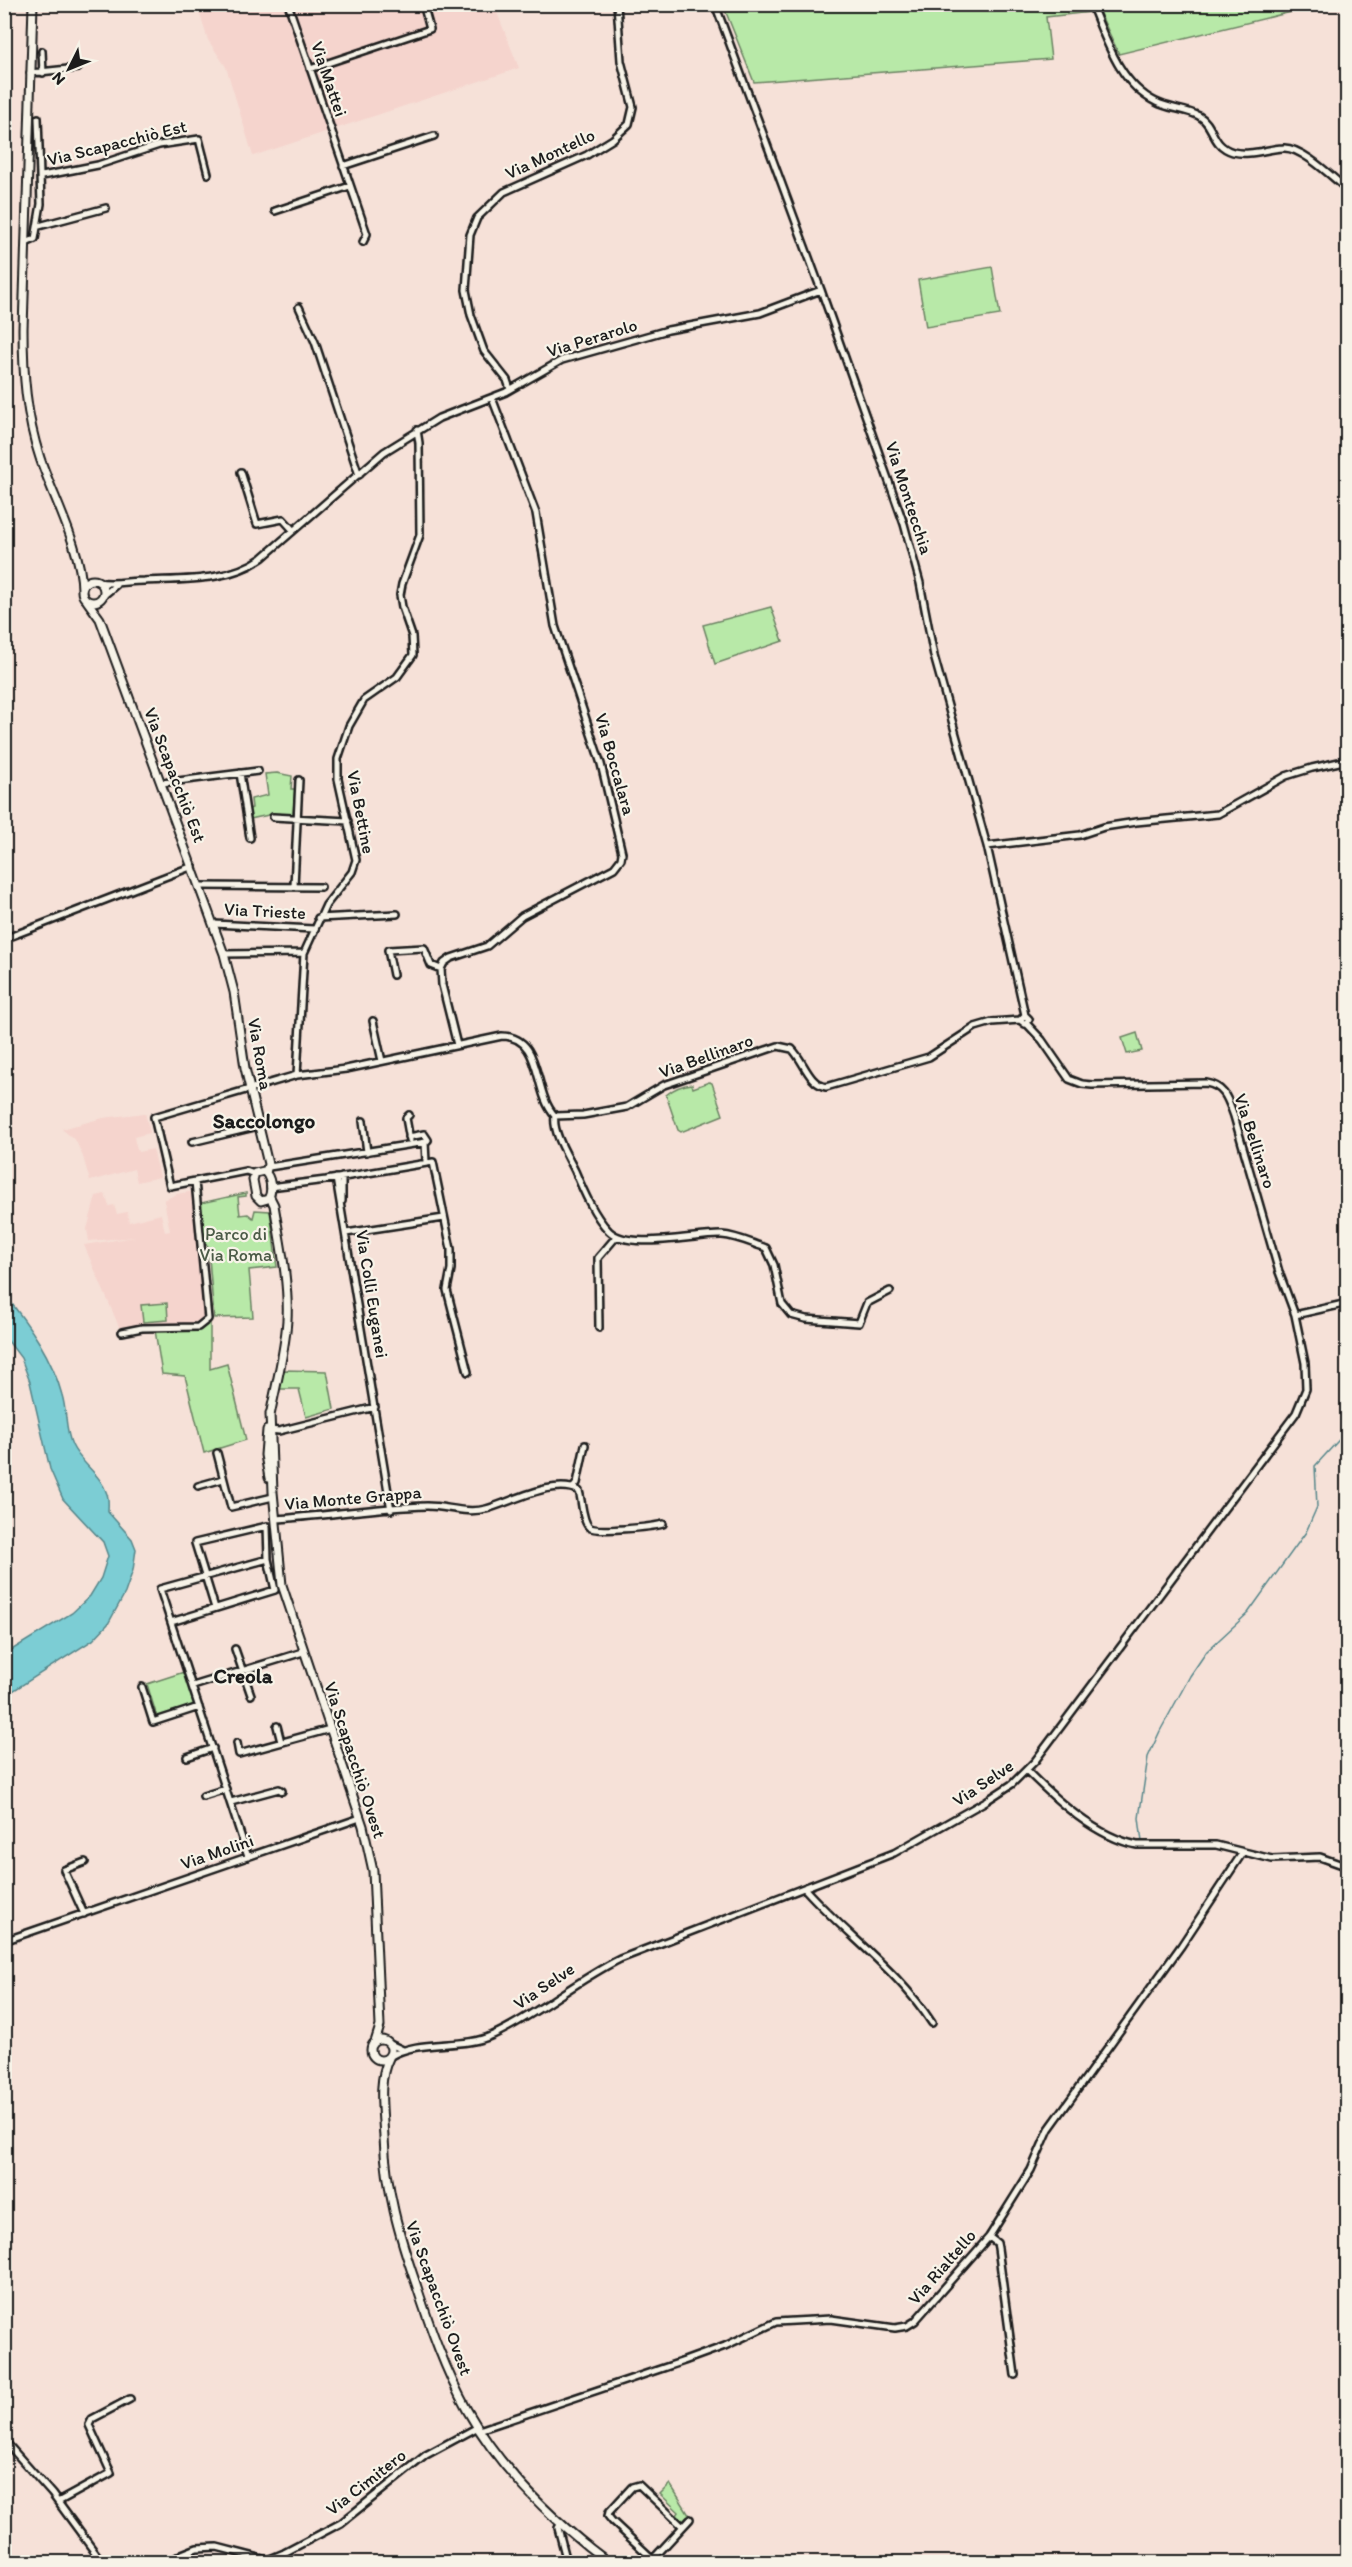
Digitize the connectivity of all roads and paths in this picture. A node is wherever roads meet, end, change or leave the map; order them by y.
1 (33, 4) edge
2 (76, 4) edge
3 (100, 4) edge
4 (288, 4) edge
5 (423, 4) edge
6 (617, 4) edge
7 (715, 4) edge
8 (1091, 4) edge
9 (42, 51) dead end
10 (78, 68) dead end
11 (310, 69) junction
12 (30, 73) junction
13 (43, 73) junction
14 (38, 118) dead end
15 (434, 136) dead end
16 (343, 166) junction
17 (208, 174) dead end
18 (42, 177) junction
19 (350, 186) junction
20 (1347, 190) edge
21 (106, 208) dead end
22 (275, 211) dead end
23 (39, 226) junction
24 (363, 242) dead end
25 (26, 243) junction
26 (821, 290) junction
27 (299, 307) dead end
28 (510, 389) junction
29 (492, 398) junction
30 (417, 430) junction
31 (241, 472) dead end
32 (359, 475) junction
33 (293, 530) junction
34 (79, 562) junction
35 (97, 581) junction
36 (117, 584) junction
37 (82, 590) junction
38 (102, 597) junction
39 (87, 601) junction
40 (100, 619) junction
41 (1347, 760) edge
42 (258, 771) dead end
43 (240, 773) junction
44 (299, 780) dead end
45 (162, 783) junction
46 (273, 817) dead end
47 (297, 819) junction
48 (348, 821) junction
49 (250, 838) dead end
50 (987, 846) junction
51 (193, 866) junction
52 (200, 886) junction
53 (294, 886) junction
54 (321, 887) dead end
55 (397, 914) dead end
56 (318, 918) junction
57 (214, 924) junction
58 (314, 928) junction
59 (4, 939) edge
60 (220, 941) joint
61 (304, 953) junction
62 (224, 954) junction
63 (441, 969) junction
64 (393, 975) dead end
65 (1024, 1019) junction
66 (374, 1021) dead end
67 (458, 1046) junction
68 (382, 1061) junction
69 (297, 1075) junction
70 (250, 1090) junction
71 (409, 1115) dead end
72 (555, 1116) junction
73 (363, 1121) dead end
74 (260, 1126) junction
75 (409, 1137) junction
76 (192, 1142) dead end
77 (425, 1142) junction
78 (411, 1145) junction
79 (367, 1152) junction
80 (426, 1162) junction
81 (267, 1170) junction
82 (254, 1174) junction
83 (339, 1177) junction
84 (327, 1180) junction
85 (195, 1182) junction
86 (272, 1186) junction
87 (338, 1187) junction
88 (270, 1197) junction
89 (342, 1203) junction
90 (444, 1218) junction
91 (346, 1233) junction
92 (616, 1237) junction
93 (890, 1291) dead end
94 (1347, 1303) edge
95 (1295, 1315) junction
96 (599, 1328) dead end
97 (122, 1332) dead end
98 (468, 1372) dead end
99 (375, 1407) junction
100 (270, 1413) junction
101 (270, 1430) junction
102 (585, 1445) dead end
103 (217, 1453) dead end
104 (223, 1479) junction
105 (198, 1486) dead end
106 (573, 1488) junction
107 (273, 1495) junction
108 (391, 1510) junction
109 (276, 1519) junction
110 (663, 1524) dead end
111 (272, 1539) junction
112 (268, 1559) junction
113 (279, 1573) junction
114 (270, 1574) junction
115 (204, 1575) junction
116 (215, 1608) junction
117 (171, 1622) junction
118 (235, 1649) dead end
119 (303, 1652) junction
120 (243, 1671) junction
121 (193, 1686) junction
122 (142, 1687) dead end
123 (251, 1695) dead end
124 (200, 1707) junction
125 (277, 1726) dead end
126 (330, 1729) junction
127 (281, 1742) junction
128 (237, 1743) dead end
129 (213, 1748) junction
130 (187, 1757) dead end
131 (1027, 1771) junction
132 (226, 1789) junction
133 (282, 1791) dead end
134 (203, 1796) dead end
135 (231, 1802) junction
136 (360, 1818) junction
137 (1243, 1852) junction
138 (248, 1857) junction
139 (86, 1862) dead end
140 (1347, 1867) edge
141 (805, 1889) junction
142 (84, 1914) junction
143 (5, 1941) edge
144 (932, 2023) dead end
145 (380, 2026) junction
146 (375, 2042) junction
147 (389, 2043) junction
148 (404, 2050) junction
149 (374, 2057) junction
150 (389, 2057) junction
151 (382, 2078) junction
152 (989, 2237) junction
153 (1015, 2375) dead end
154 (130, 2399) dead end
155 (478, 2429) junction
156 (4, 2439) edge
157 (58, 2502) junction
158 (690, 2520) dead end
159 (561, 2523) junction
160 (682, 2526) junction
161 (655, 2561) edge
162 (102, 2562) edge
163 (170, 2562) edge
164 (567, 2562) edge
165 (608, 2562) edge

1 - 12 main road, Via Scapacchiò Est
2 - 3 street
4 - 11 street, Via Mattei
5 - 11 street
6 - 28 street, Via Montello
7 - 26 street, Via Montecchia
8 - 20 street
9 - 13 street
10 - 13 street
11 - 16 street, Via Mattei
12 - 13 street
12 - 25 main road, Via Scapacchiò Est
14 - 18 street, Via Scapacchiò Est
15 - 16 street
16 - 19 street, Via Mattei
17 - 18 street, Via Scapacchiò Est
18 - 23 street, Via Scapacchiò Est
19 - 22 street
19 - 24 street, Via Mattei
21 - 23 street
23 - 25 street
25 - 34 main road, Via Scapacchiò Est
26 - 28 street, Via Perarolo
26 - 50 street, Via Montecchia
27 - 32 street
28 - 29 street, Via Perarolo
29 - 30 street, Via Perarolo
29 - 63 street, Via Boccalara
30 - 32 street, Via Perarolo
30 - 48 street, Via Bettine
31 - 33 street
32 - 33 street, Via Perarolo
33 - 36 street, Via Perarolo
34 - 35 main road, Via Scapacchiò Est
34 - 37 main road, Via Scapacchiò Est
35 - 36 street, Via Perarolo
35 - 37 main road
35 - 38 main road, Via Scapacchiò Est
36 - 38 street
37 - 39 main road, Via Scapacchiò Est
38 - 39 main road
38 - 40 main road, Via Scapacchiò Est
39 - 40 main road, Via Scapacchiò Est
40 - 45 main road, Via Scapacchiò Est
41 - 50 street
42 - 43 street
43 - 45 street
43 - 49 street
44 - 47 street
45 - 51 main road, Via Scapacchiò Est
46 - 47 street
47 - 48 street
47 - 53 street
48 - 56 street, Via Bettine
50 - 65 street, Via Montecchia
51 - 52 main road, Via Scapacchiò Est
51 - 59 street
52 - 53 street
52 - 57 main road, Via Scapacchiò Est
53 - 54 street
55 - 56 street
56 - 58 street, Via Bettine
57 - 58 street, Via Trieste
57 - 60 main road, Via Scapacchiò Est
58 - 61 street, Via Bettine
60 - 62 main road, Via Roma
61 - 62 street
61 - 69 street, Via Bettine
62 - 70 main road, Via Roma
63 - 64 street
63 - 67 street
65 - 72 street, Via Bellinaro
65 - 95 street, Via Bellinaro
66 - 68 street
67 - 68 street
67 - 72 street
68 - 69 street
69 - 70 street
70 - 74 main road, Via Roma
70 - 85 street
71 - 75 street
72 - 92 street
73 - 79 street
74 - 76 street
74 - 81 main road, Via Roma
75 - 77 street
75 - 78 street
77 - 78 street
77 - 80 street
78 - 79 street
79 - 81 street
80 - 83 street
80 - 90 street
81 - 82 main road
81 - 86 main road, Via Roma
82 - 85 street
82 - 88 main road
83 - 84 street
83 - 87 street, Via Colli Euganei
83 - 89 street
84 - 86 street
84 - 87 street
85 - 97 street
86 - 88 main road, Via Roma
87 - 89 street, Via Colli Euganei
88 - 100 main road
89 - 91 street, Via Colli Euganei
90 - 91 street
90 - 98 street
91 - 99 street, Via Colli Euganei
92 - 93 street
92 - 96 street
94 - 95 street
95 - 131 street, Via Selve
99 - 101 street
99 - 108 street, Via Colli Euganei
100 - 101 main road
100 - 107 main road
101 - 107 main road
102 - 106 street
103 - 104 street
104 - 105 street
104 - 107 street
106 - 108 street, Via Monte Grappa
106 - 110 street
107 - 109 main road, Via Scapacchiò Ovest
108 - 109 street, Via Monte Grappa
109 - 111 main road, Via Scapacchiò Ovest
111 - 112 street
111 - 113 main road, Via Scapacchiò Ovest
111 - 115 street
112 - 114 street
112 - 115 street
113 - 114 street
113 - 119 main road, Via Scapacchiò Ovest
114 - 116 street
115 - 116 street
115 - 117 street
116 - 117 street
117 - 121 street
118 - 120 street
119 - 120 street
119 - 126 main road, Via Scapacchiò Ovest
120 - 121 street
120 - 123 street
121 - 124 street
122 - 124 street
124 - 129 street
125 - 127 street
126 - 127 street
126 - 136 main road, Via Scapacchiò Ovest
127 - 128 street
129 - 130 street
129 - 132 street
131 - 137 street
131 - 141 street, Via Selve
132 - 134 street
132 - 135 street
133 - 135 street
135 - 138 street
136 - 138 street, Via Molini
136 - 145 main road, Via Scapacchiò Ovest
137 - 140 street
137 - 152 street, Via Rialtello
138 - 142 street, Via Molini
139 - 142 street
141 - 144 street
141 - 148 street, Via Selve
142 - 143 street, Via Molini
145 - 146 main road, Via Scapacchiò Ovest
145 - 147 main road, Via Scapacchiò Ovest
146 - 147 main road
146 - 149 main road, Via Scapacchiò Ovest
147 - 148 street
147 - 150 main road, Via Scapacchiò Ovest
148 - 150 street, Via Selve
149 - 150 main road
149 - 151 main road, Via Scapacchiò Ovest
150 - 151 main road, Via Scapacchiò Ovest
151 - 155 main road, Via Scapacchiò Ovest
152 - 153 street
152 - 155 street, Via Rialtello
154 - 157 street
155 - 159 main road, Via Scapacchiò Ovest
155 - 163 street, Via Cimitero
156 - 157 street
157 - 162 street
158 - 160 street
159 - 164 street
159 - 165 main road, Via Scapacchiò Ovest
160 - 161 street
160 - 161 street

